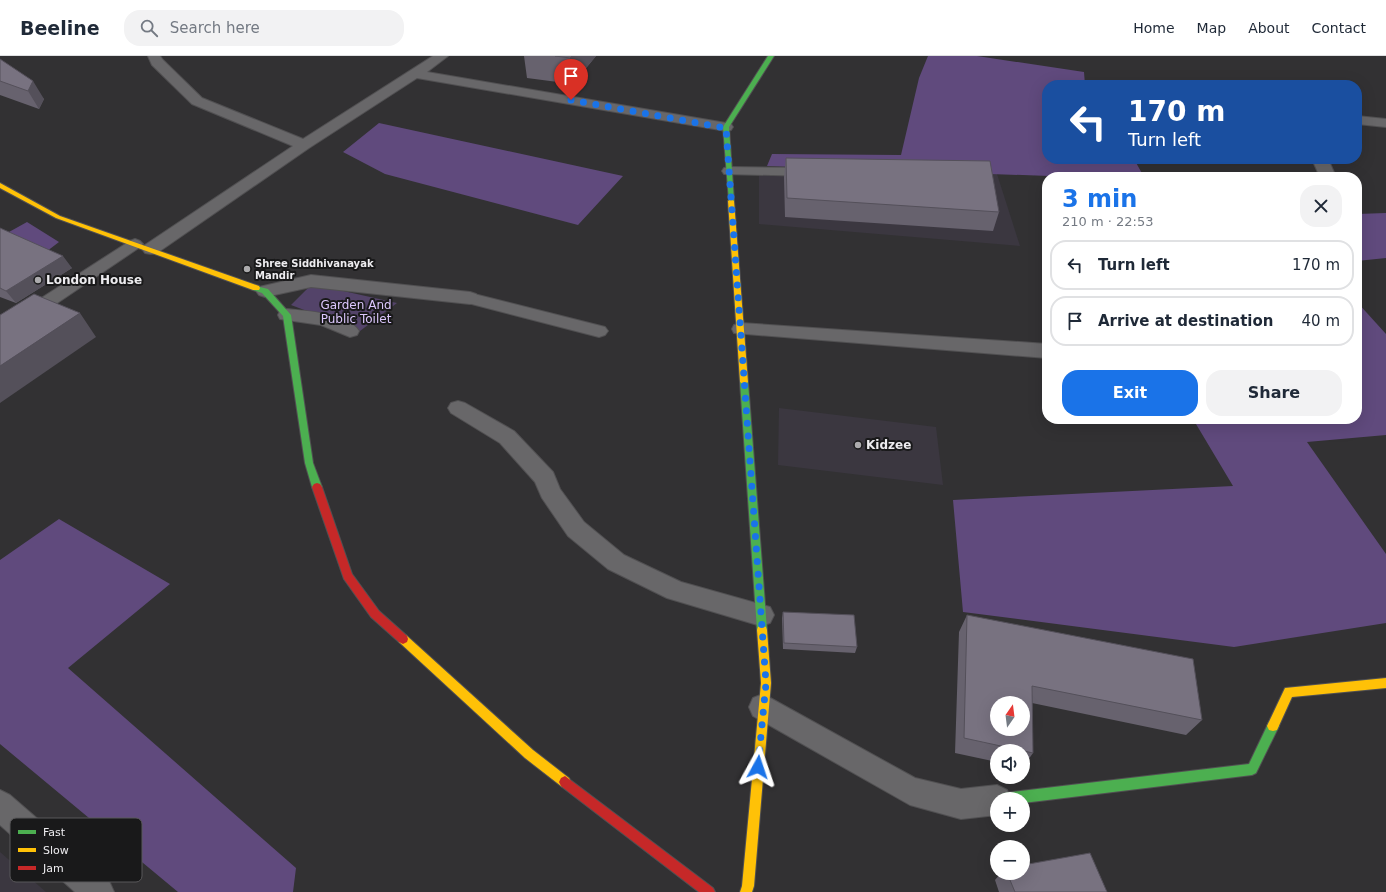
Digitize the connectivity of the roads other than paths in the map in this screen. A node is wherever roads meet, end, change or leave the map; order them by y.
1 (154, 56) edge
2 (442, 56) edge
3 (771, 56) edge
4 (416, 74) junction
5 (1362, 121) edge
6 (1386, 123) edge
7 (726, 128) junction
8 (304, 145) junction
9 (729, 171) junction
10 (825, 172) edge
11 (0, 185) edge
12 (135, 244) junction
13 (151, 249) junction
14 (265, 291) junction
15 (470, 298) joint
16 (35, 310) edge
17 (287, 315) junction
18 (741, 329) junction
19 (350, 331) dead end
20 (599, 331) dead end
21 (1042, 351) edge
22 (458, 408) dead end
23 (761, 615) junction
24 (1386, 683) edge
25 (763, 707) junction
26 (1030, 796) edge
27 (990, 801) edge
28 (0, 805) edge
29 (15, 818) edge
30 (87, 882) edge
31 (98, 892) edge
32 (709, 892) edge
33 (746, 892) edge

1 - 8 street
2 - 4 street
3 - 7 street
4 - 7 street
4 - 8 street
5 - 6 street
7 - 9 street
8 - 13 street
9 - 10 lane
9 - 18 street
11 - 12 street
12 - 13 street
12 - 16 lane
13 - 14 street
14 - 15 street
14 - 17 street
15 - 20 lane
17 - 19 street
17 - 32 street
18 - 21 street
18 - 23 street
22 - 23 street
23 - 25 street
24 - 26 street
25 - 27 street
25 - 33 street
28 - 29 street
30 - 31 street

